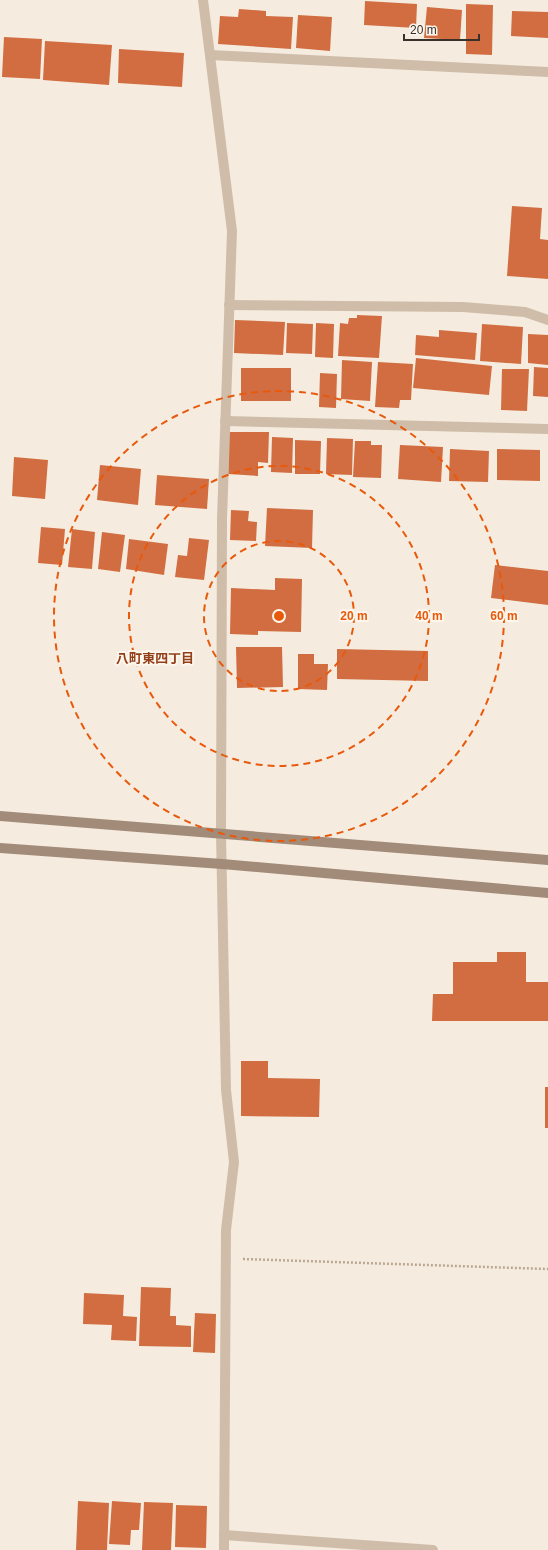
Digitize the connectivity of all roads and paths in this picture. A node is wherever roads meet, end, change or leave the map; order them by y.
1 (203, 0) edge
2 (210, 55) junction
3 (548, 72) edge
4 (229, 305) junction
5 (548, 320) edge
6 (225, 421) junction
7 (548, 429) edge
8 (0, 816) edge
9 (222, 833) junction
10 (0, 848) edge
11 (548, 860) edge
12 (222, 864) junction
13 (548, 893) edge
14 (226, 1259) junction
15 (548, 1269) edge
16 (224, 1534) junction
17 (224, 1550) edge
18 (433, 1550) edge

1 - 2 street
2 - 3 street
2 - 4 street
4 - 5 street
4 - 6 street
6 - 7 street
6 - 9 street
8 - 9 street
9 - 11 street
9 - 12 street
10 - 12 street
12 - 13 street
12 - 14 street
14 - 15 path
14 - 16 street
16 - 17 street
16 - 18 street

